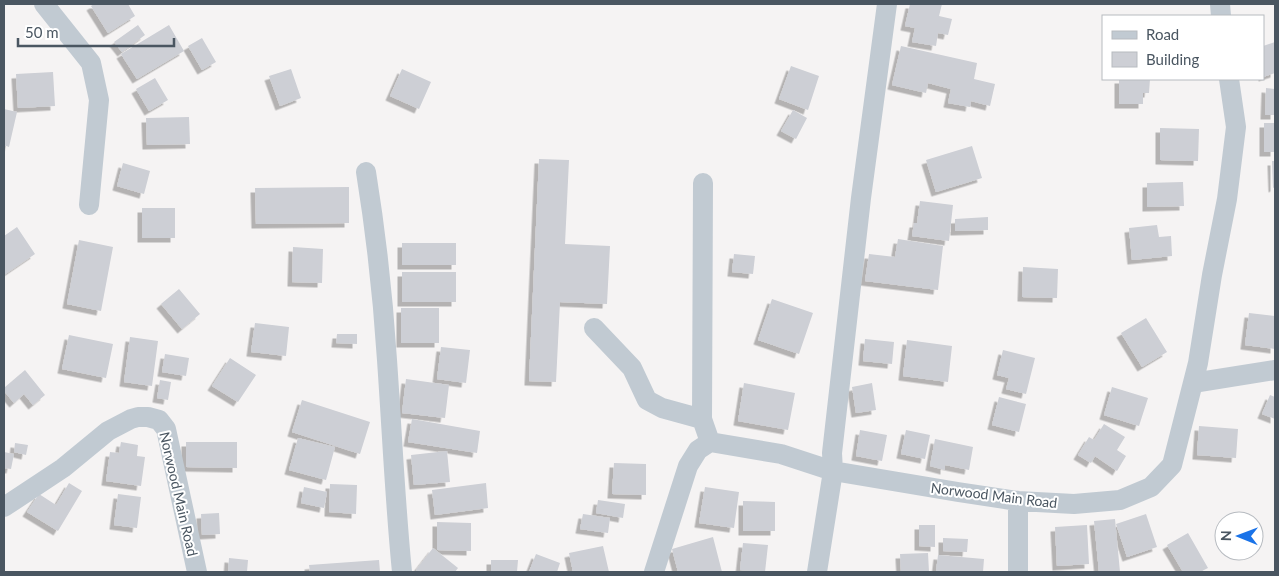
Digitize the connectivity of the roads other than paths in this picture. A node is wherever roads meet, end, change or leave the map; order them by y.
1 (44, 4) edge
2 (887, 4) edge
3 (1229, 80) edge
4 (366, 172) dead end
5 (703, 182) dead end
6 (89, 205) dead end
7 (594, 328) dead end
8 (1275, 370) edge
9 (1193, 383) junction
10 (702, 419) junction
11 (710, 442) junction
12 (833, 471) junction
13 (1018, 501) junction
14 (4, 507) edge
15 (197, 572) edge
16 (402, 572) edge
17 (654, 572) edge
18 (817, 572) edge
19 (1018, 572) edge

1 - 6 street
2 - 12 street
3 - 9 street, Norwood Main Road
4 - 16 street
5 - 10 street
7 - 10 street
8 - 9 street
9 - 13 street, Norwood Main Road
10 - 11 street
11 - 12 street, Norwood Main Road
11 - 17 street
12 - 13 street, Norwood Main Road
12 - 18 street
13 - 19 street
14 - 15 street, Norwood Main Road

